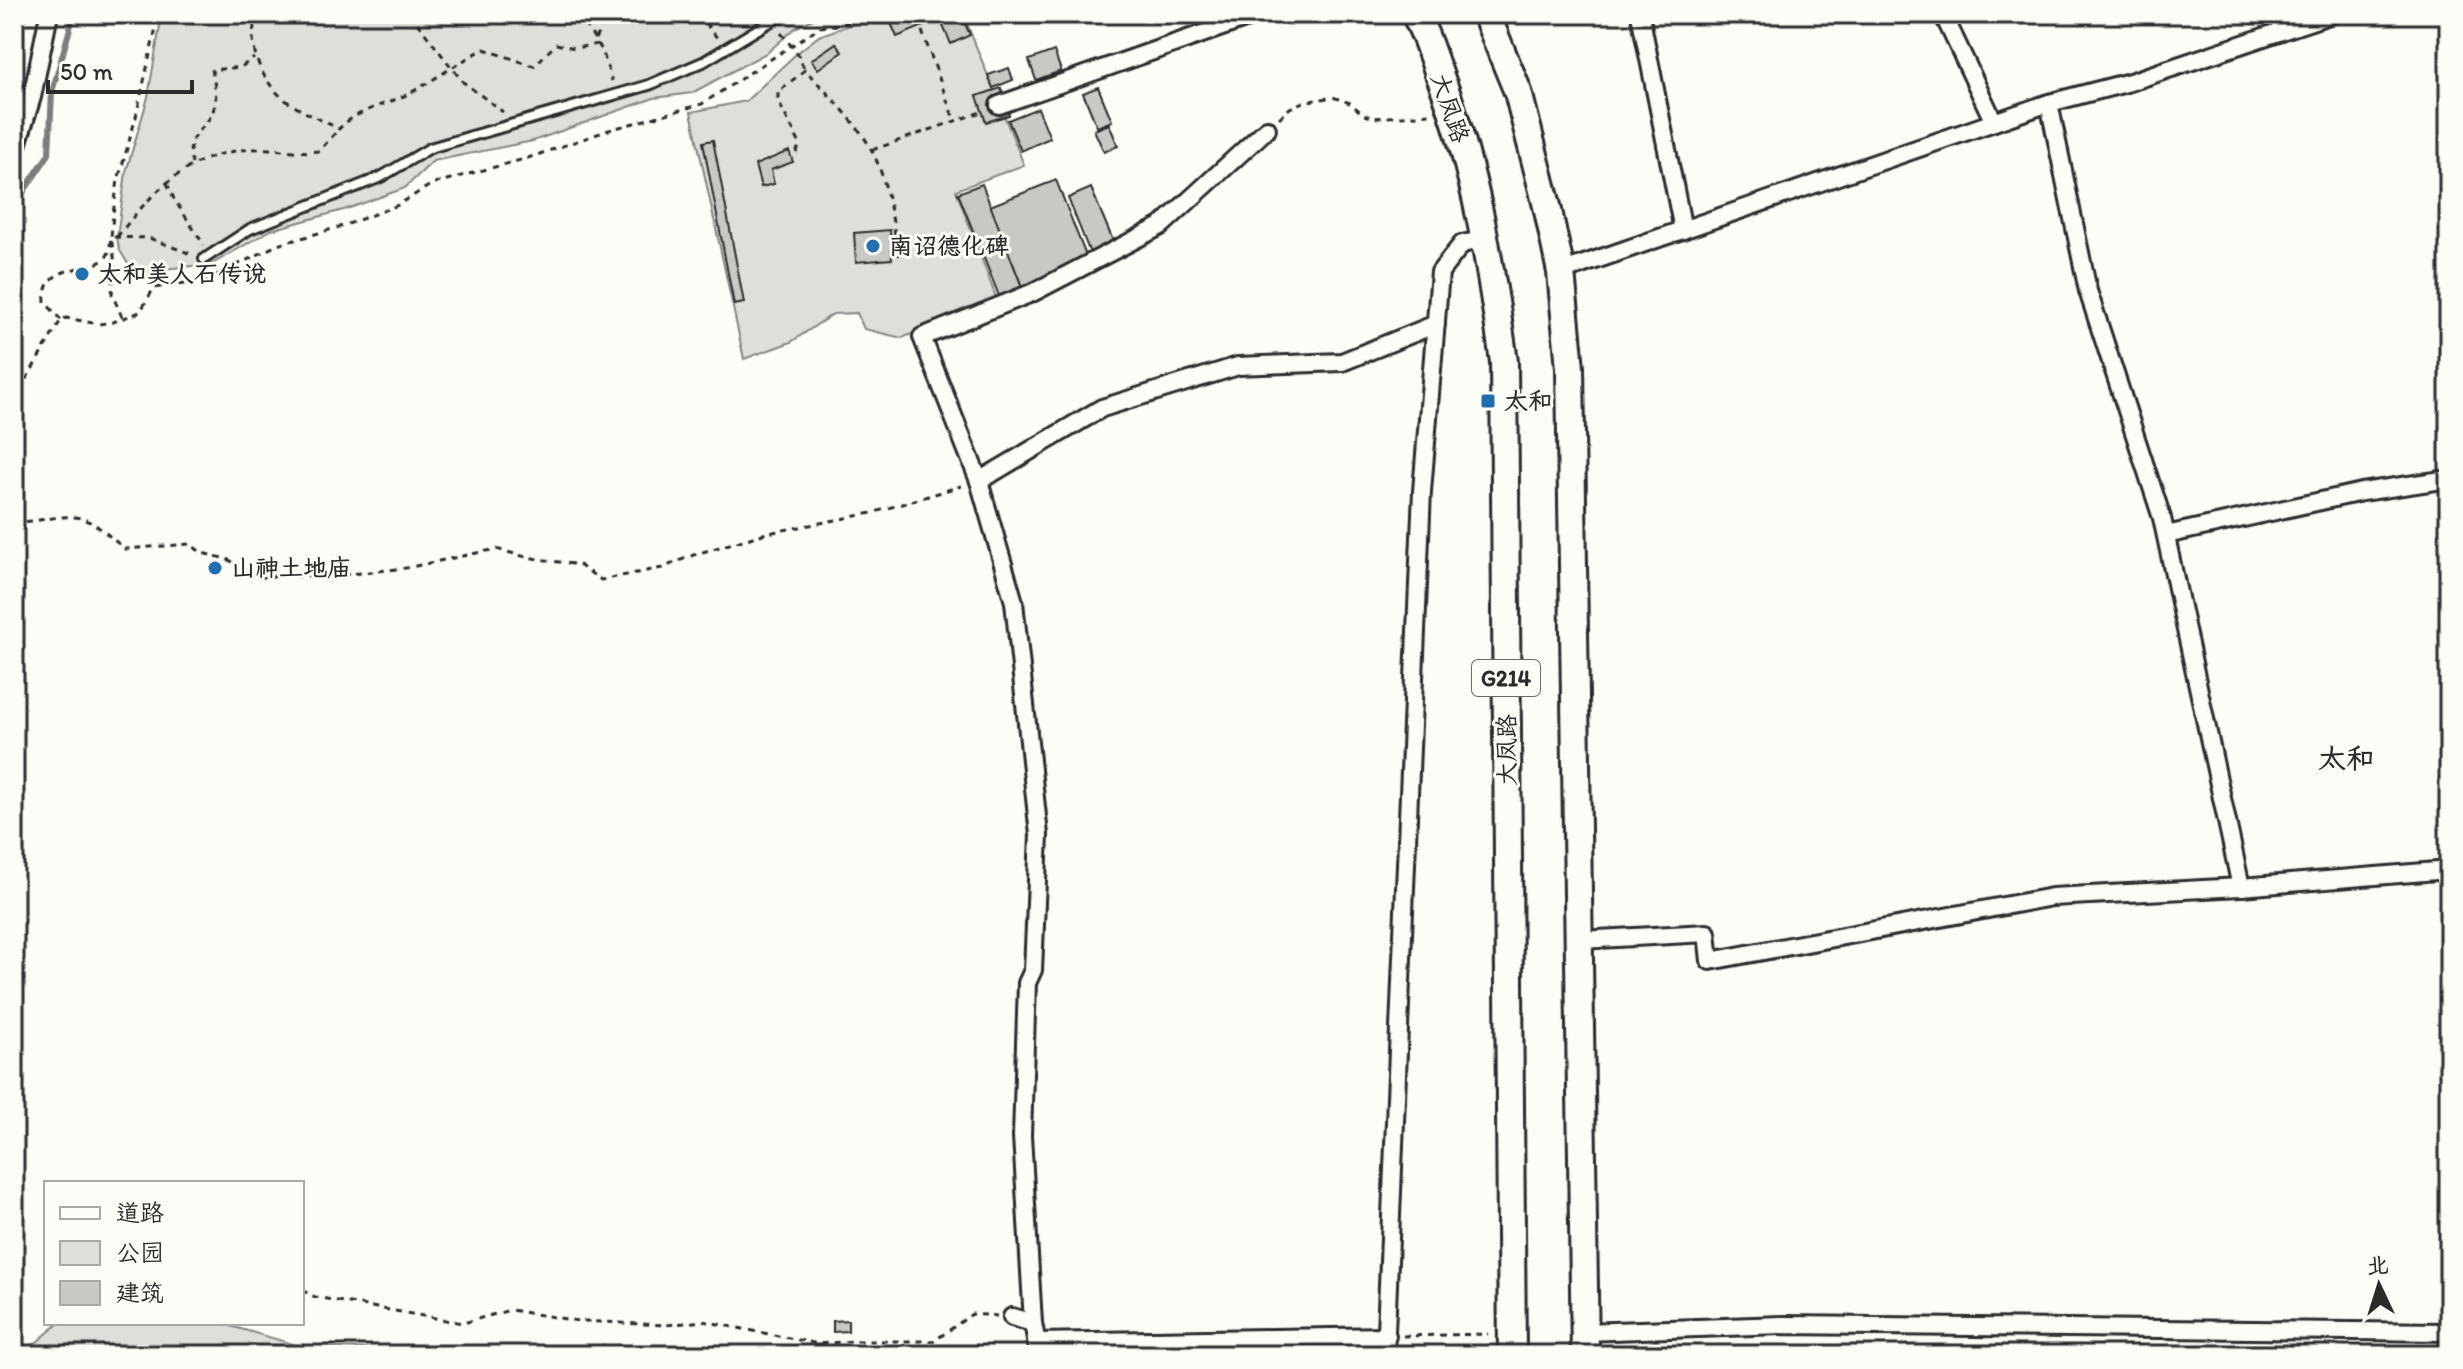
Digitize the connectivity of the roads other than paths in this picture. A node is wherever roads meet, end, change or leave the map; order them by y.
1 (49, 14) edge
2 (783, 14) edge
3 (1259, 14) edge
4 (1415, 14) edge
5 (1486, 14) edge
6 (1640, 14) edge
7 (1943, 14) edge
8 (2332, 14) edge
9 (2049, 103) junction
10 (999, 105) road end
11 (1994, 122) junction
12 (1267, 129) road end
13 (14, 155) edge
14 (1683, 230) junction
15 (1486, 239) junction
16 (208, 256) road end
17 (1561, 272) junction
18 (1436, 324) junction
19 (2449, 479) edge
20 (979, 481) junction
21 (2166, 535) junction
22 (2449, 870) edge
23 (2241, 887) junction
24 (1580, 940) junction
25 (1012, 1317) road end
26 (1033, 1323) junction
27 (2449, 1332) edge
28 (1387, 1336) junction
29 (1512, 1344) edge
30 (1585, 1344) edge
31 (1038, 1348) edge
32 (1385, 1355) edge

1 - 13 street
2 - 16 lane
3 - 10 street
4 - 15 highway, 大凤路 / G214
5 - 17 highway, G214
6 - 14 street
7 - 11 street
8 - 9 street
9 - 11 street
9 - 21 street
11 - 14 street
12 - 20 street
14 - 17 street
15 - 18 street
15 - 29 highway, 大凤路 / G214
17 - 24 highway, G214
18 - 20 street
18 - 28 street
19 - 21 street
20 - 26 street
21 - 23 street
22 - 23 street
23 - 24 street
24 - 30 highway, G214
25 - 26 street
26 - 31 street
27 - 30 street
28 - 31 street
28 - 32 street

